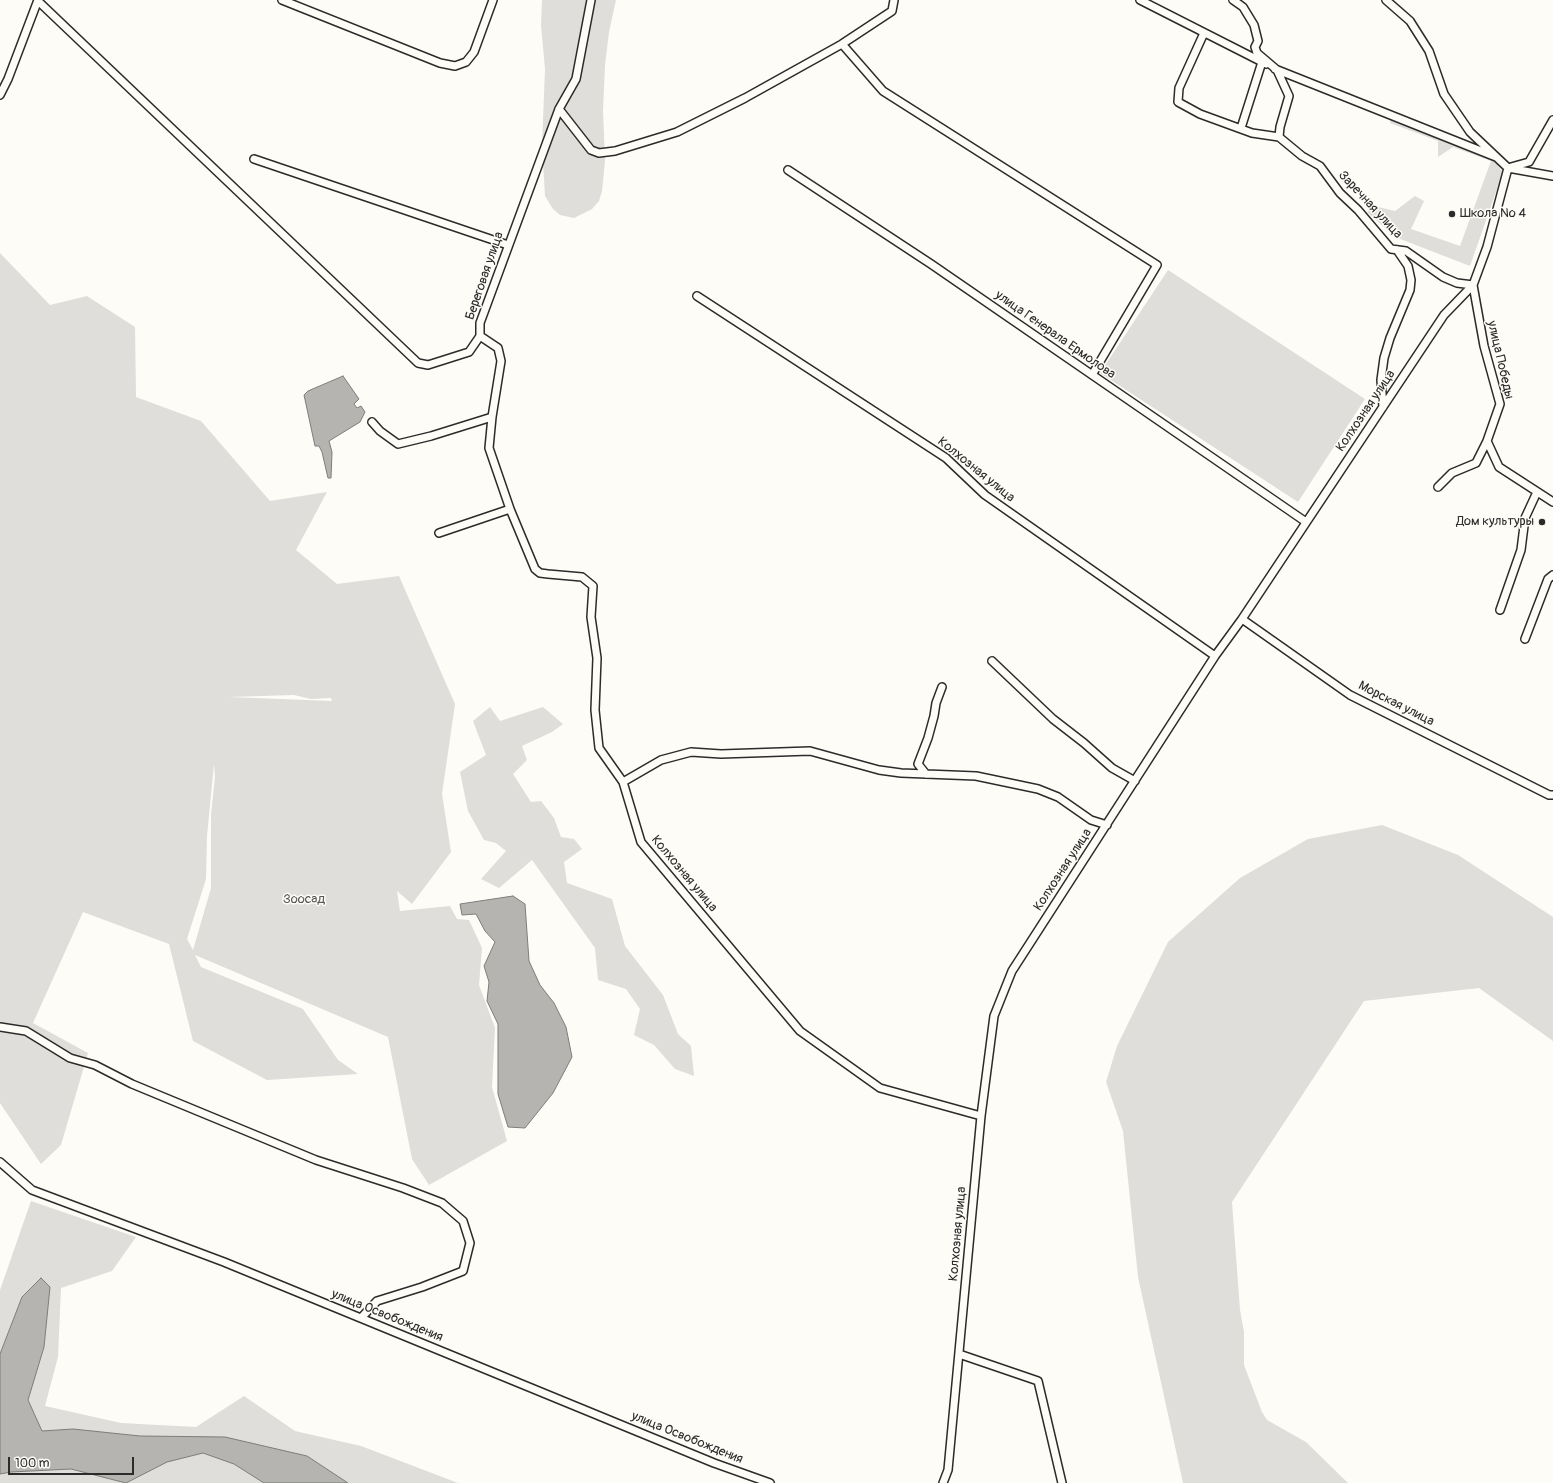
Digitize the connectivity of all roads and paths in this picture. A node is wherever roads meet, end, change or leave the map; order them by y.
1 (38, 0) edge
2 (282, 0) edge
3 (493, 0) edge
4 (591, 0) edge
5 (894, 0) edge
6 (1140, 0) edge
7 (1232, 0) edge
8 (1386, 0) edge
9 (1204, 33) junction
10 (842, 44) junction
11 (1262, 62) junction
12 (1277, 70) junction
13 (0, 95) edge
14 (559, 109) junction
15 (1553, 120) edge
16 (1241, 128) junction
17 (1279, 137) junction
18 (1496, 157) junction
19 (254, 159) dead end
20 (1508, 168) junction
21 (788, 170) dead end
22 (1553, 176) edge
23 (508, 245) junction
24 (1397, 250) junction
25 (1473, 285) junction
26 (697, 296) dead end
27 (480, 336) junction
28 (1092, 375) junction
29 (1383, 407) junction
30 (492, 417) junction
31 (372, 422) dead end
32 (1487, 441) junction
33 (1438, 486) dead end
34 (1537, 492) junction
35 (1553, 502) edge
36 (510, 509) junction
37 (1306, 522) junction
38 (440, 533) dead end
39 (1553, 575) edge
40 (1500, 610) dead end
41 (1242, 619) junction
42 (1525, 639) dead end
43 (1215, 656) junction
44 (992, 661) dead end
45 (942, 687) dead end
46 (926, 774) junction
47 (1135, 781) junction
48 (623, 782) junction
49 (1551, 795) edge
50 (1107, 825) junction
51 (0, 1027) edge
52 (981, 1116) junction
53 (0, 1162) edge
54 (361, 1318) junction
55 (959, 1354) junction
56 (770, 1483) edge
57 (943, 1483) edge
58 (1062, 1483) edge

1 - 13 street
1 - 27 street
2 - 3 street
4 - 14 street, Береговая улица
5 - 10 street
6 - 9 street
7 - 12 street
8 - 18 street
9 - 11 street
9 - 16 street
10 - 14 street
10 - 28 street
11 - 12 street
11 - 16 street
12 - 17 street
12 - 18 street
14 - 23 street, Береговая улица
15 - 20 street
16 - 17 street
17 - 24 street, Заречная улица
18 - 20 street
19 - 23 street
20 - 22 street
20 - 25 street, Колхозная улица
21 - 28 street, улица Генерала Ермолова
23 - 27 street, Береговая улица
24 - 25 street, Заречная улица
24 - 29 street
25 - 29 street, Колхозная улица
25 - 32 street, улица Победы
26 - 43 street, Колхозная улица
27 - 30 street, Береговая улица
28 - 37 street, улица Генерала Ермолова
29 - 37 street, Колхозная улица
30 - 31 street
30 - 36 street, Береговая улица
32 - 33 street, улица Победы
32 - 34 street
34 - 35 street
34 - 40 street
36 - 38 street
36 - 48 street, Колхозная улица
37 - 41 street, Колхозная улица
39 - 42 street
41 - 43 street, Колхозная улица
41 - 49 street, Морская улица
43 - 47 street, Колхозная улица
44 - 47 street
45 - 46 street
46 - 48 street
46 - 50 street
47 - 50 street, Колхозная улица
48 - 52 street, Колхозная улица
50 - 52 street, Колхозная улица
51 - 54 street
52 - 55 street, Колхозная улица
53 - 54 street, улица Освобождения
54 - 56 street, улица Освобождения
55 - 57 street, Колхозная улица
55 - 58 street

